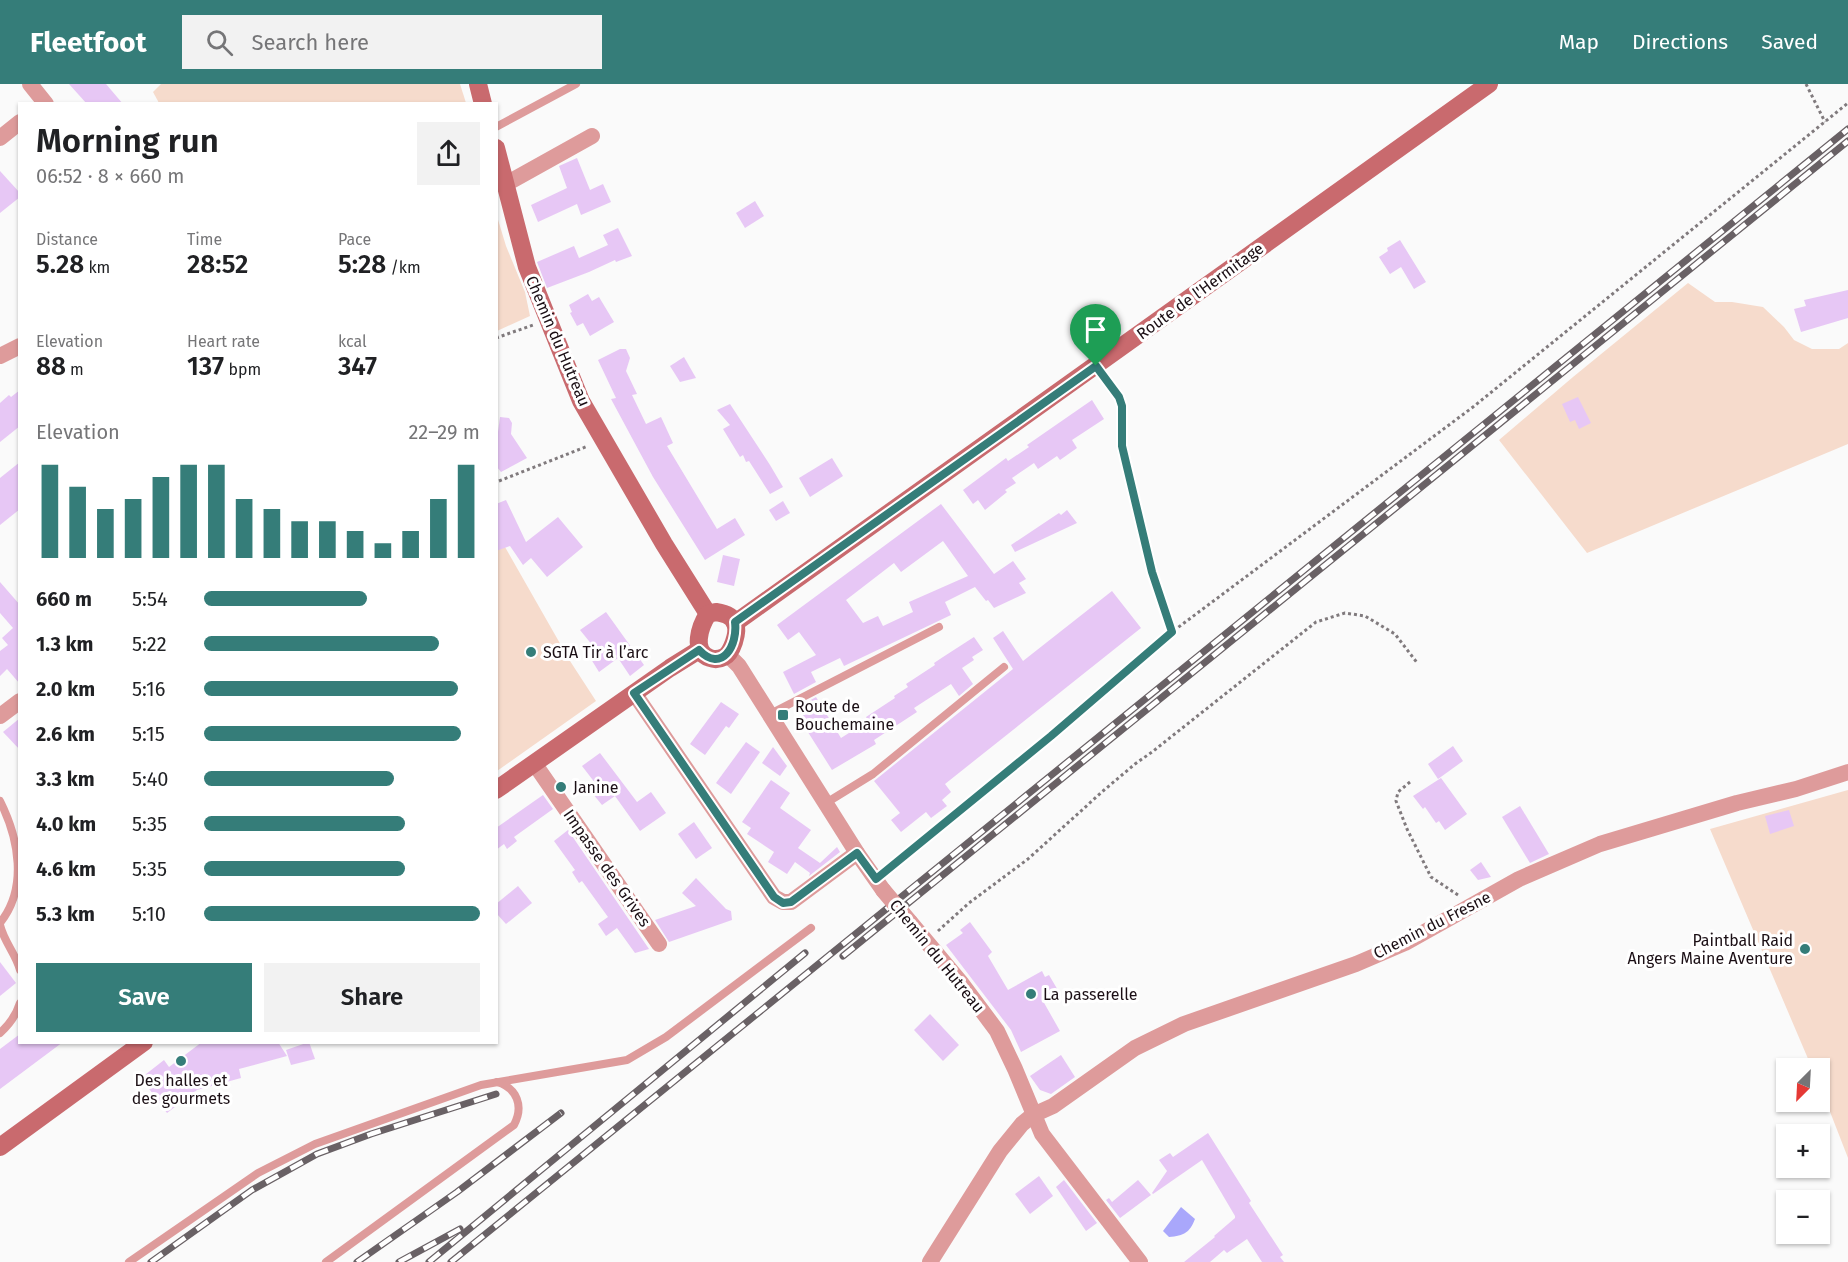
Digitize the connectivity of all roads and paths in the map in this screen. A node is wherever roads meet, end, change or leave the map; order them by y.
1 (30, 84) edge
2 (478, 84) edge
3 (576, 84) edge
4 (1489, 84) edge
5 (1806, 84) edge
6 (43, 102) edge
7 (482, 102) edge
8 (1848, 103) edge
9 (1825, 122) junction
10 (18, 124) edge
11 (498, 126) edge
12 (592, 136) dead end
13 (0, 138) edge
14 (498, 156) edge
15 (505, 182) junction
16 (549, 320) junction
17 (498, 337) edge
18 (18, 347) edge
19 (0, 356) edge
20 (1096, 366) junction
21 (604, 440) junction
22 (500, 481) dead end
23 (708, 614) junction
24 (735, 622) junction
25 (939, 627) dead end
26 (1172, 632) junction
27 (699, 650) junction
28 (728, 655) junction
29 (1418, 664) dead end
30 (1004, 667) dead end
31 (634, 693) junction
32 (18, 702) edge
33 (770, 714) junction
34 (0, 716) edge
35 (534, 763) junction
36 (1848, 772) edge
37 (1410, 782) dead end
38 (498, 789) edge
39 (0, 801) edge
40 (826, 803) junction
41 (857, 853) junction
42 (880, 885) junction
43 (1470, 907) junction
44 (0, 924) edge
45 (811, 928) dead end
46 (926, 942) junction
47 (659, 944) dead end
48 (18, 965) edge
49 (18, 1009) edge
50 (0, 1033) edge
51 (141, 1044) edge
52 (497, 1082) junction
53 (1033, 1115) junction
54 (0, 1147) edge
55 (129, 1262) edge
56 (326, 1262) edge
57 (930, 1262) edge
58 (1140, 1262) edge

1 - 6 street
2 - 7 street
3 - 11 lane
4 - 20 street, Route de l'Hermitage
5 - 9 path
8 - 9 path
9 - 26 path
10 - 13 street
12 - 15 street
14 - 15 street, Chemin du Hutreau
15 - 16 street, Chemin du Hutreau
16 - 17 path
16 - 21 street, Chemin du Hutreau
18 - 19 street
20 - 24 street, Route de l'Hermitage
20 - 26 path
21 - 22 path
21 - 23 street, Chemin du Hutreau
23 - 24 street
23 - 27 street
24 - 28 street
25 - 33 lane
26 - 42 path
27 - 28 street
27 - 31 street
28 - 33 street, Chemin du Hutreau
29 - 46 path
30 - 40 lane
31 - 35 street
31 - 41 street
32 - 34 street
33 - 40 street, Chemin du Hutreau
35 - 38 street
35 - 47 street, Impasse des Grives
36 - 43 street, Chemin du Fresne
37 - 43 path
39 - 44 lane
40 - 41 street, Chemin du Hutreau
41 - 42 street, Chemin du Hutreau
42 - 46 street, Chemin du Hutreau, bridge
43 - 53 street, Chemin du Fresne
44 - 48 lane
45 - 52 lane
46 - 53 street, Chemin du Hutreau
49 - 50 lane
51 - 54 street
52 - 55 lane
52 - 56 lane
53 - 57 street, Chemin du Fresne
53 - 58 street, Chemin du Hutreau

